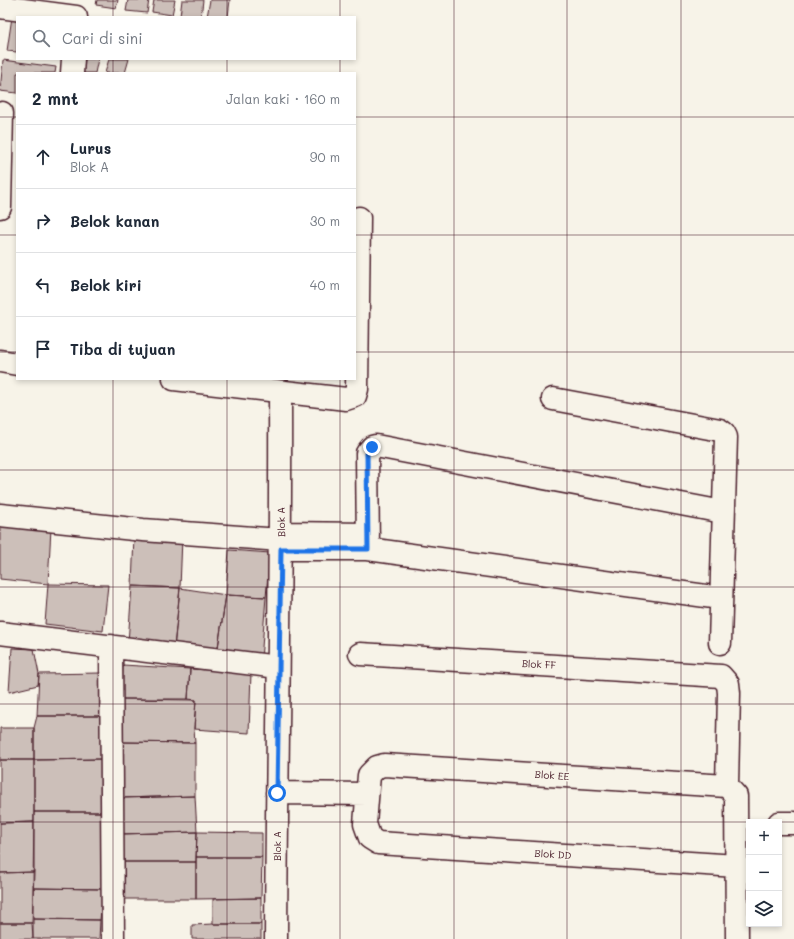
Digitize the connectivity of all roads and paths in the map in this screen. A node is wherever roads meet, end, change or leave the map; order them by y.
1 (78, 0) edge
2 (0, 7) edge
3 (68, 16) edge
4 (76, 16) edge
5 (73, 60) edge
6 (72, 72) edge
7 (6, 114) edge
8 (0, 207) edge
9 (359, 218) dead end
10 (0, 361) edge
11 (16, 364) edge
12 (194, 380) edge
13 (253, 383) edge
14 (280, 392) junction
15 (553, 399) dead end
16 (724, 512) junction
17 (0, 515) edge
18 (281, 541) junction
19 (368, 541) junction
20 (720, 598) junction
21 (0, 634) edge
22 (720, 643) dead end
23 (111, 646) junction
24 (360, 654) dead end
25 (278, 667) junction
26 (727, 786) junction
27 (277, 793) junction
28 (367, 794) junction
29 (743, 823) edge
30 (782, 823) edge
31 (794, 823) edge
32 (737, 866) junction
33 (113, 939) edge
34 (276, 939) edge
35 (737, 939) edge

1 - 4 street
2 - 3 street
5 - 6 street
7 - 8 street
9 - 14 street
10 - 11 street
12 - 13 street
13 - 14 street
14 - 18 street, Blok A
15 - 16 street
16 - 19 street
16 - 20 street
17 - 18 street
18 - 19 street
18 - 25 street, Blok A
19 - 20 street
20 - 22 street
21 - 23 street
23 - 25 street
23 - 33 street
24 - 26 street, Blok FF
25 - 27 street, Blok A
26 - 28 street, Blok EE
26 - 29 street
27 - 28 street
27 - 34 street, Blok A
28 - 32 street, Blok DD
29 - 32 street
30 - 31 street
32 - 35 street

